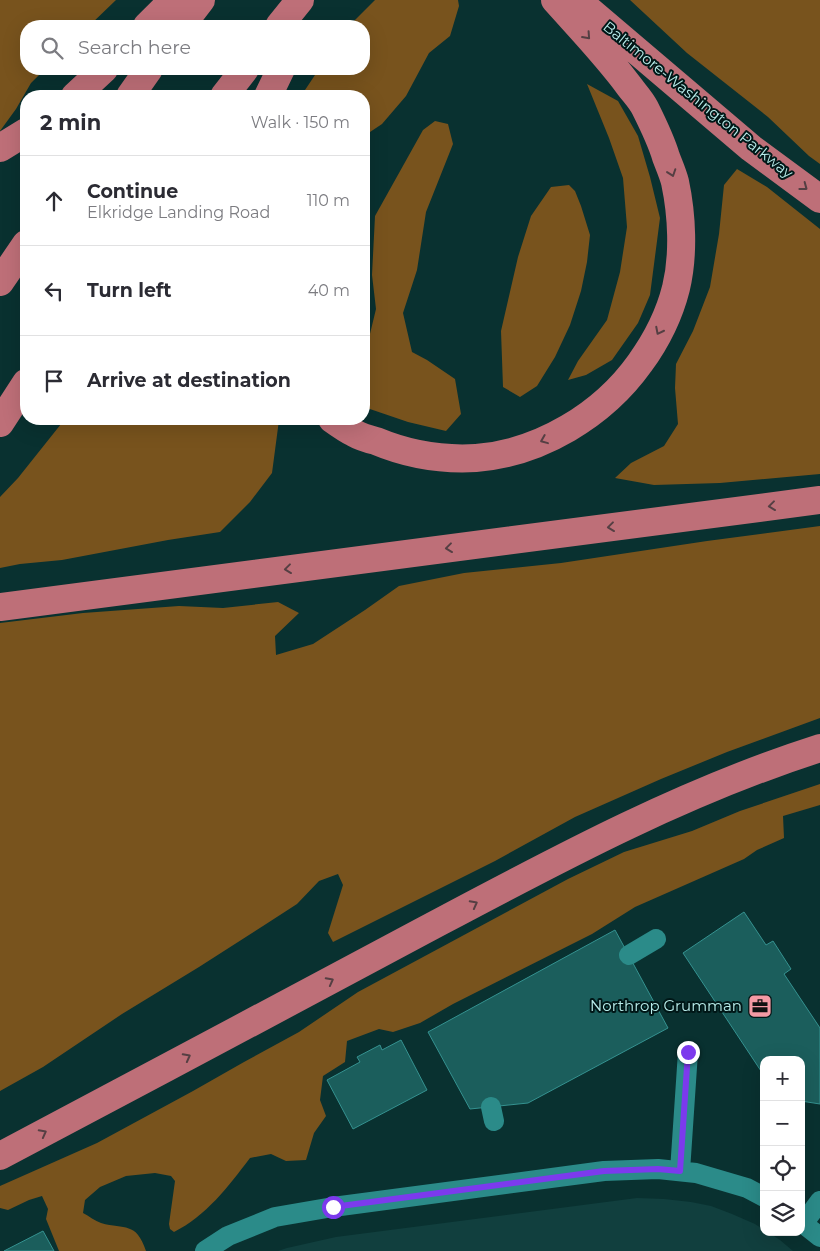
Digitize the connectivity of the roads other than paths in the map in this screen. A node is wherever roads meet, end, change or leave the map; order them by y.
1 (173, 0) edge
2 (201, 0) edge
3 (300, 0) edge
4 (318, 0) edge
5 (554, 0) edge
6 (577, 0) edge
7 (153, 20) edge
8 (186, 20) edge
9 (284, 20) edge
10 (306, 20) edge
11 (98, 75) edge
12 (146, 75) edge
13 (240, 75) edge
14 (278, 75) edge
15 (81, 90) edge
16 (134, 90) edge
17 (229, 90) edge
18 (271, 90) edge
19 (20, 136) edge
20 (0, 148) edge
21 (820, 199) edge
22 (20, 253) edge
23 (0, 282) edge
24 (20, 392) edge
25 (0, 423) edge
26 (341, 425) edge
27 (820, 500) edge
28 (0, 607) edge
29 (820, 748) edge
30 (656, 939) dead end
31 (629, 955) dead end
32 (688, 1052) dead end
33 (0, 1156) edge
34 (680, 1171) junction
35 (760, 1195) edge
36 (820, 1201) edge
37 (805, 1219) edge
38 (805, 1225) edge
39 (820, 1237) edge
40 (205, 1251) edge

1 - 7 highway
2 - 8 highway
3 - 9 highway
4 - 10 highway
5 -> 26 highway
6 -> 21 highway, Baltimore-Washington Parkway
11 - 15 highway
12 - 16 highway
13 - 17 highway
14 - 18 highway
19 - 20 highway
22 - 23 highway
24 - 25 highway
27 -> 28 highway
33 -> 29 highway
30 - 31 street
32 - 34 street
34 - 35 street
34 - 40 street
36 - 37 street
38 - 39 street

